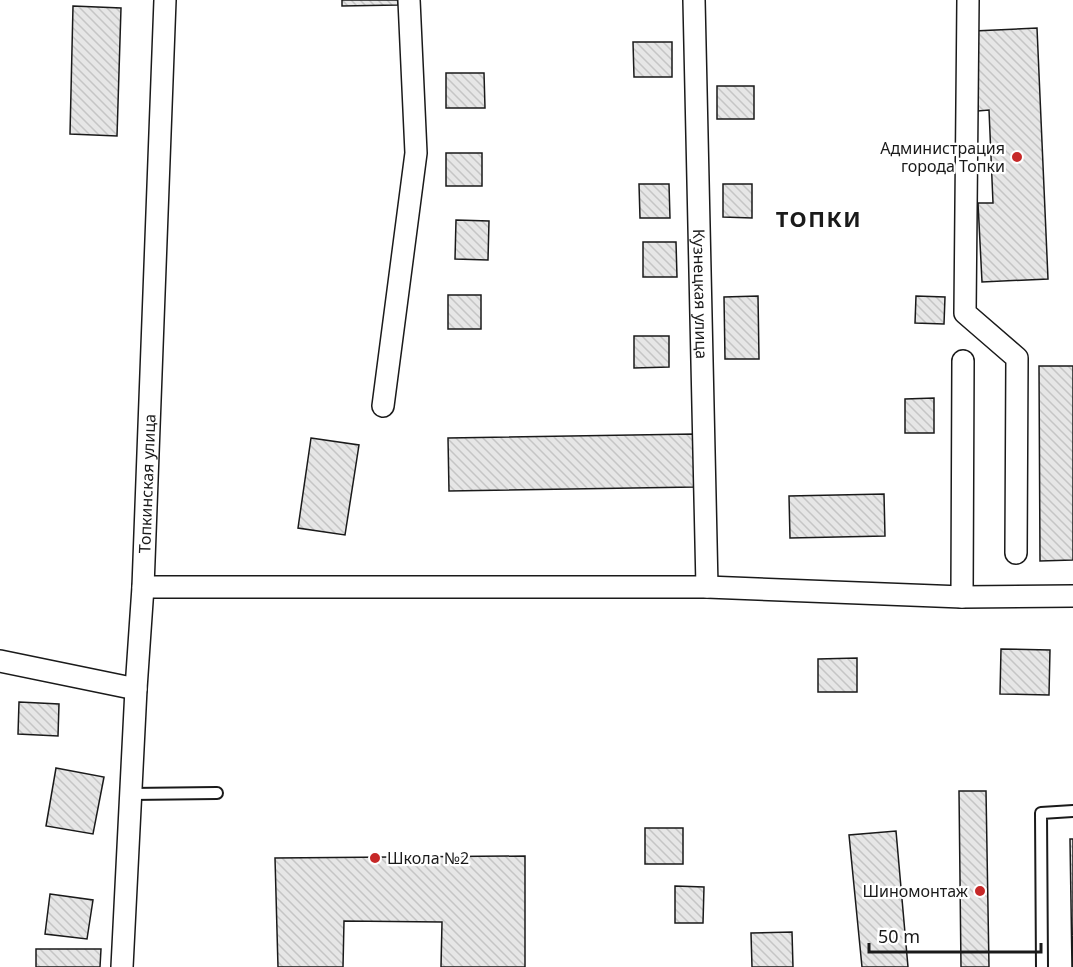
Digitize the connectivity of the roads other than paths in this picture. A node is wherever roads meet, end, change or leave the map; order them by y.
1 (165, 0) edge
2 (409, 0) edge
3 (694, 0) edge
4 (968, 0) edge
5 (963, 361) dead end
6 (383, 406) dead end
7 (1016, 553) dead end
8 (143, 587) junction
9 (707, 587) junction
10 (1073, 596) edge
11 (962, 597) junction
12 (0, 661) edge
13 (136, 689) junction
14 (217, 793) dead end
15 (131, 794) junction
16 (1073, 811) edge
17 (122, 967) edge
18 (1042, 967) edge

1 - 8 street, Топкинская улица
2 - 6 street
3 - 9 street, Кузнецкая улица
4 - 7 street
5 - 11 street
8 - 9 street
8 - 13 street, Топкинская улица
9 - 11 street
10 - 11 street
12 - 13 street
13 - 15 street, Топкинская улица
14 - 15 lane
15 - 17 street, Топкинская улица
16 - 18 lane

